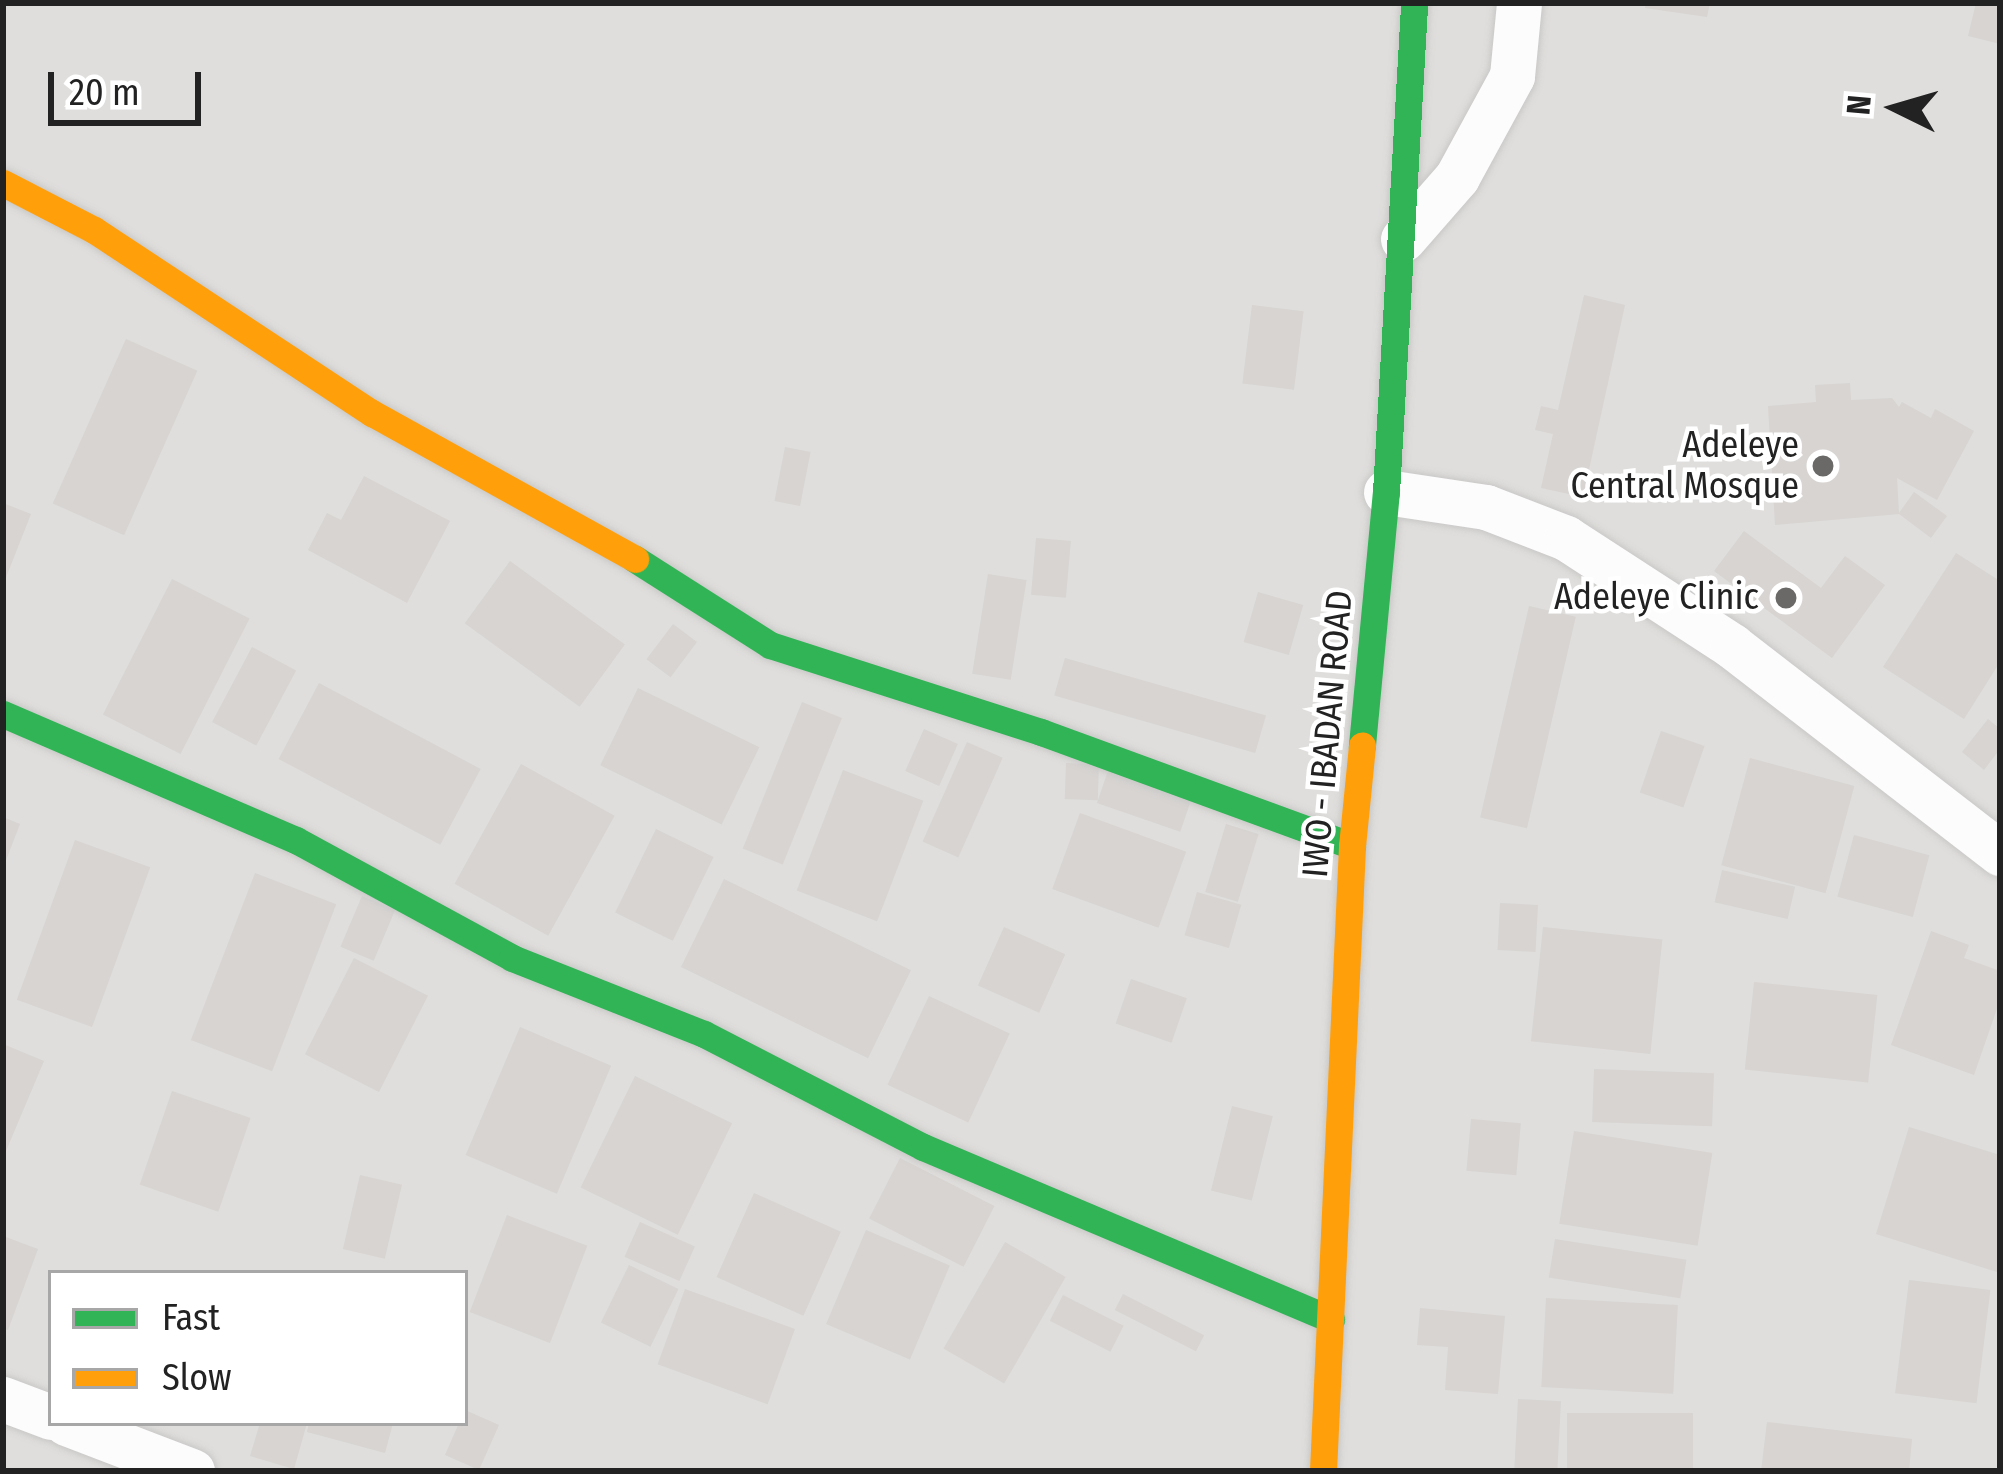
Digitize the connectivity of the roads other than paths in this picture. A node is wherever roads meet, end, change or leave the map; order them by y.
1 (1414, 3) edge
2 (1519, 3) edge
3 (3, 183) edge
4 (1403, 239) junction
5 (1386, 492) junction
6 (3, 714) edge
7 (1352, 847) junction
8 (2000, 853) edge
9 (1330, 1319) junction
10 (3, 1399) edge
11 (48, 1416) edge
12 (74, 1426) edge
13 (192, 1471) edge
14 (1323, 1471) edge

1 - 4 street, IWO - IBADAN ROAD
2 - 4 street
3 - 7 street
4 - 5 street, IWO - IBADAN ROAD
5 - 7 street, IWO - IBADAN ROAD
5 - 8 street
6 - 9 street
7 - 9 street, IWO - IBADAN ROAD
9 - 14 street, IWO - IBADAN ROAD
10 - 11 street
12 - 13 street

